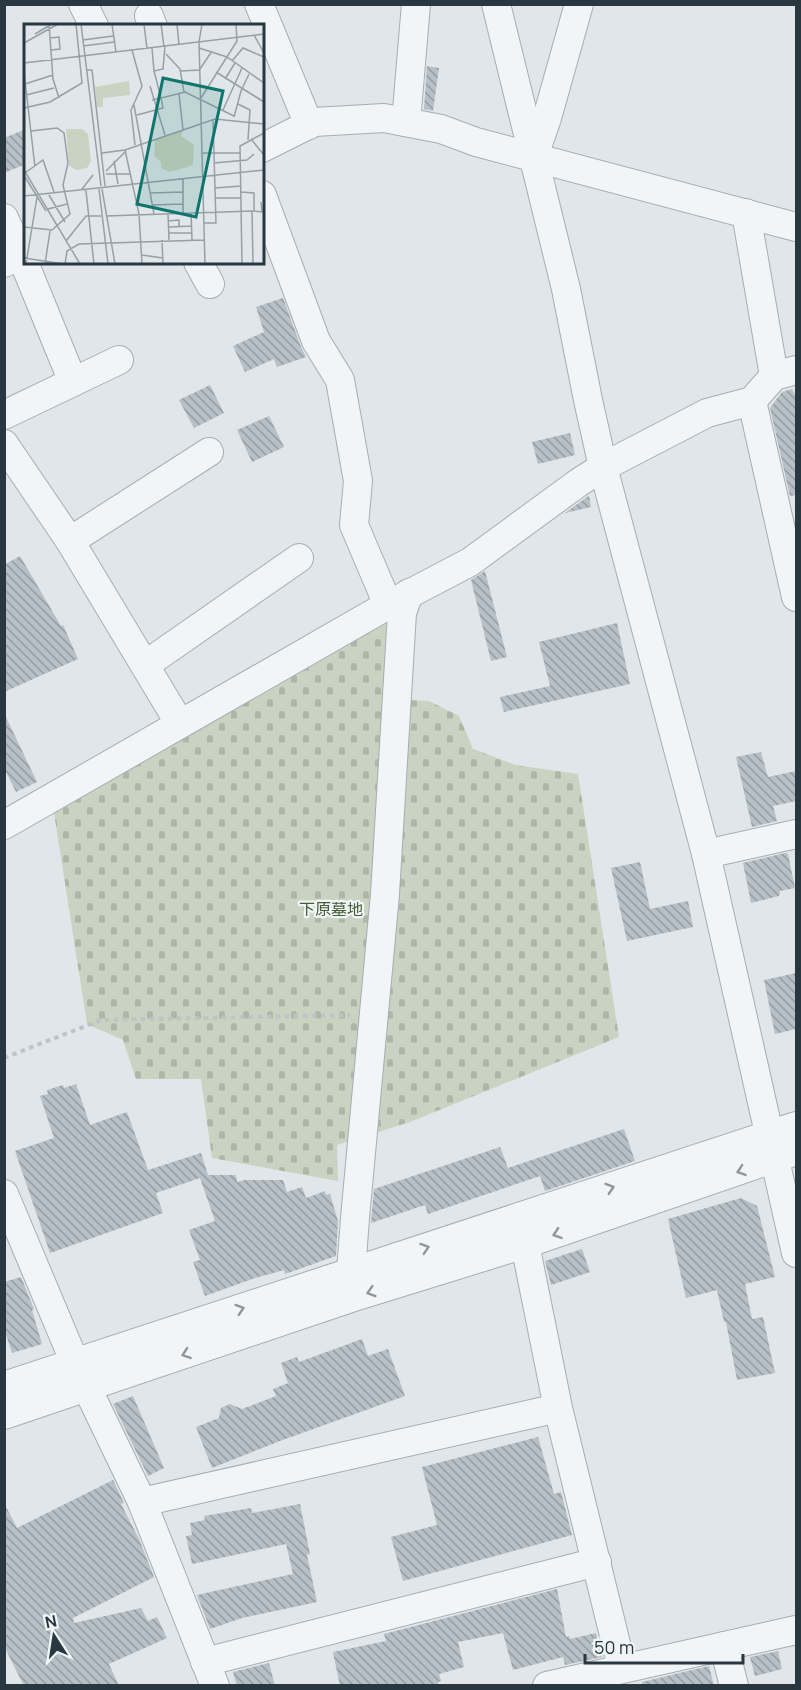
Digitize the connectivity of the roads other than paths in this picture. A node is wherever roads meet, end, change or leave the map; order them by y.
1 (83, 4) edge
2 (259, 4) edge
3 (416, 4) edge
4 (496, 4) edge
5 (579, 4) edge
6 (93, 24) edge
7 (406, 122) junction
8 (309, 125) junction
9 (264, 147) edge
10 (534, 156) junction
11 (264, 200) edge
12 (746, 213) junction
13 (4, 218) edge
14 (796, 227) edge
15 (17, 258) edge
16 (119, 360) dead end
17 (785, 373) edge
18 (73, 382) junction
19 (752, 400) junction
20 (4, 415) edge
21 (4, 444) edge
22 (209, 452) dead end
23 (603, 467) junction
24 (70, 541) junction
25 (299, 558) dead end
26 (796, 597) edge
27 (399, 599) junction
28 (145, 665) junction
29 (180, 724) junction
30 (4, 825) edge
31 (796, 834) edge
32 (706, 854) junction
33 (796, 1126) edge
34 (780, 1149) edge
35 (4, 1194) edge
36 (525, 1244) junction
37 (796, 1253) edge
38 (351, 1272) junction
39 (81, 1375) junction
40 (4, 1386) edge
41 (558, 1408) junction
42 (4, 1415) edge
43 (141, 1502) junction
44 (597, 1562) junction
45 (796, 1630) edge
46 (724, 1646) junction
47 (622, 1668) junction
48 (210, 1674) edge
49 (547, 1686) edge
50 (734, 1686) edge

1 - 6 street
2 - 8 street
3 - 7 street
4 - 10 street
5 - 10 street
7 - 8 street
7 - 10 street
8 - 9 street
10 - 12 street
10 - 23 street
11 - 27 street
12 - 14 street
12 - 17 street
13 - 15 street
15 - 18 street
16 - 18 street
17 - 19 street
18 - 20 street
19 - 23 street
19 - 26 street
21 - 24 street
22 - 24 street
23 - 27 street
23 - 32 street
24 - 28 street
25 - 28 street
27 - 29 street
27 - 38 street
28 - 29 street
29 - 30 street
31 - 32 street
32 - 34 street
33 - 34 street
34 -> 36 street
34 - 37 street
38 -> 34 street
35 - 39 street
36 -> 39 street
36 - 41 street
39 -> 38 street
39 - 40 street
39 - 42 street
39 - 43 street
41 - 43 street
41 - 44 street
43 - 48 street
44 - 47 street
44 - 48 street
45 - 46 street
46 - 47 street
46 - 50 street
47 - 49 street

